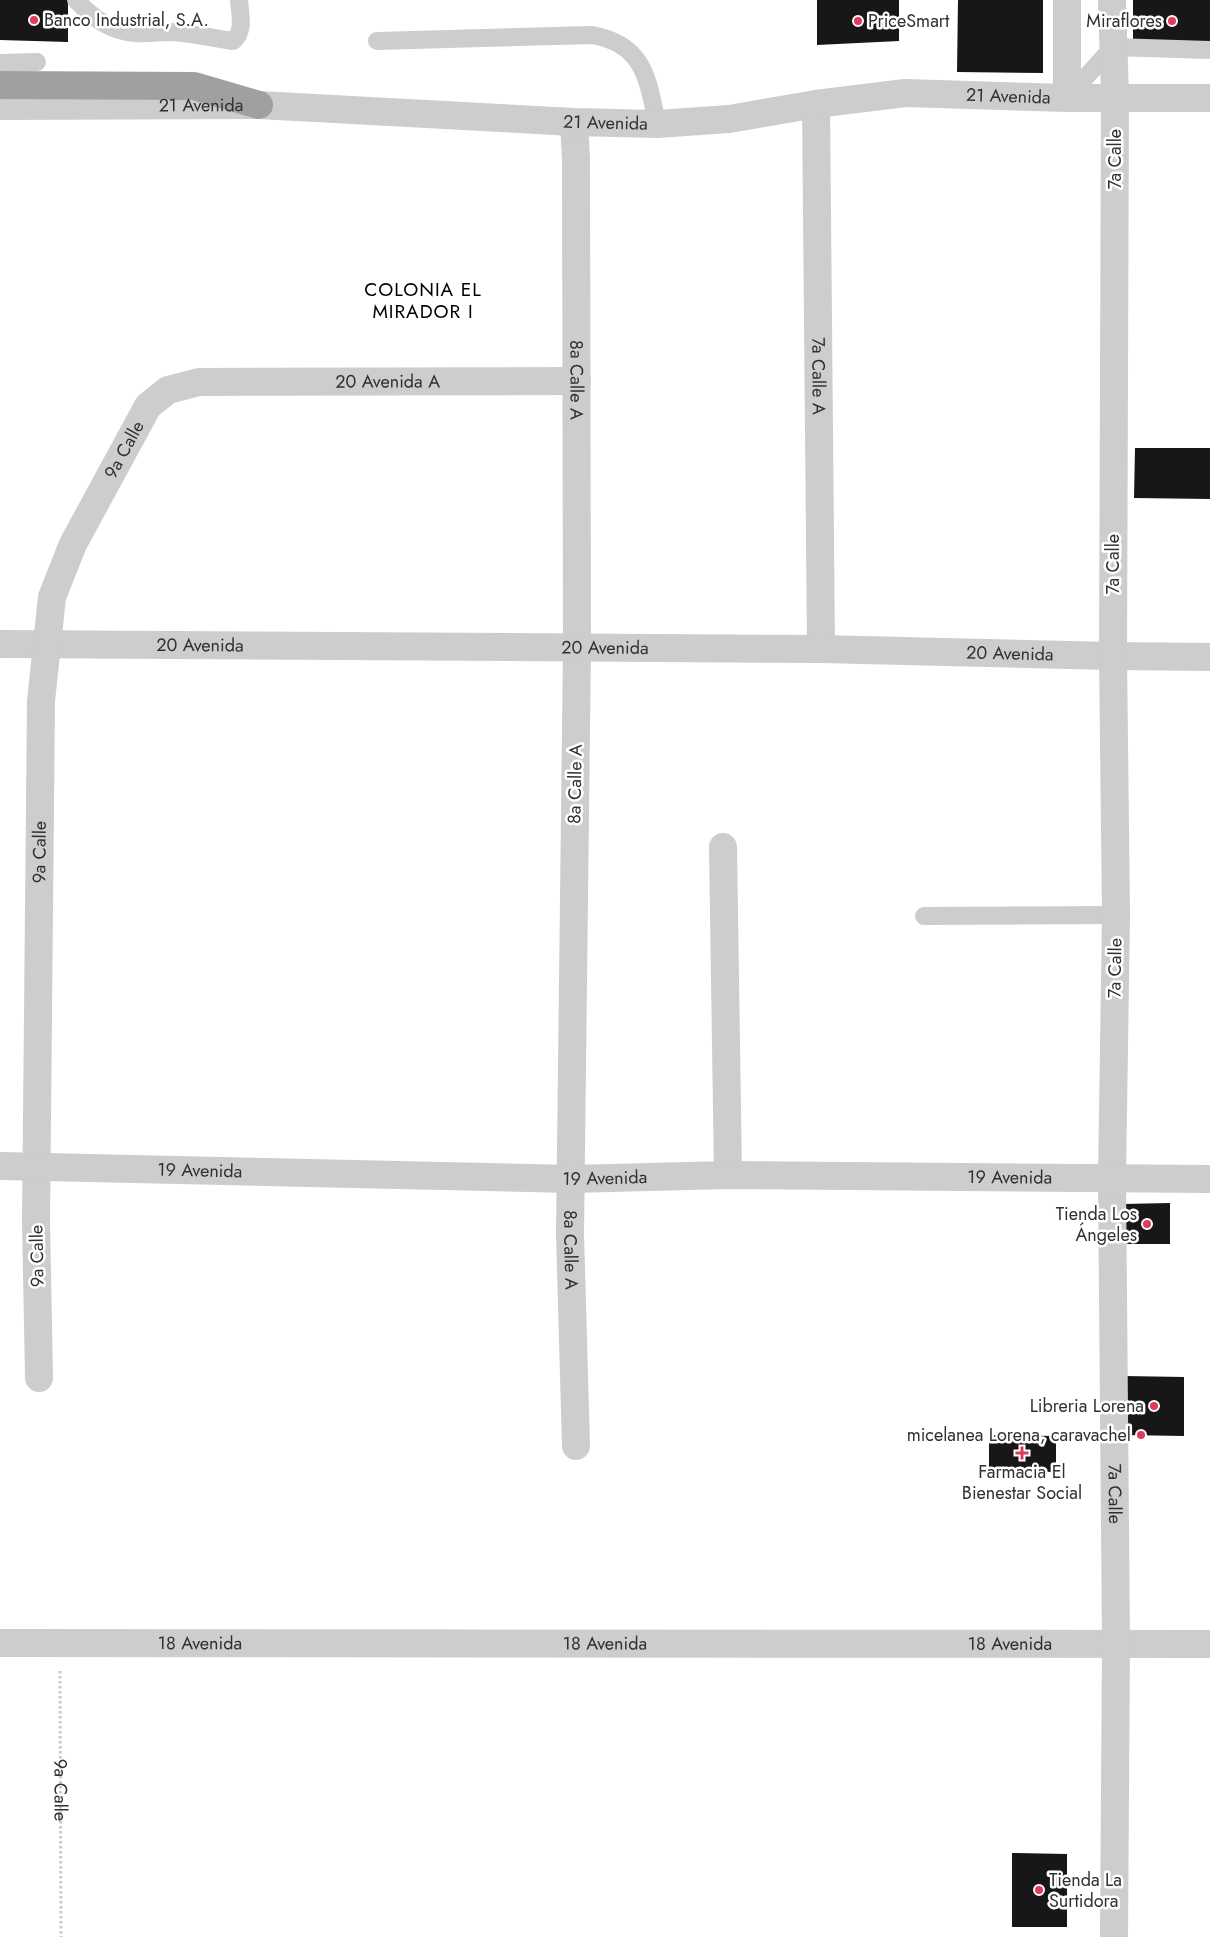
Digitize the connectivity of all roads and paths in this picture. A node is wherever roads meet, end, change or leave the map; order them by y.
1 (76, 0) edge
2 (239, 0) edge
3 (1067, 0) edge
4 (1112, 0) edge
5 (377, 41) dead end
6 (1113, 47) junction
7 (1210, 50) edge
8 (37, 62) dead end
9 (0, 63) edge
10 (0, 85) edge
11 (1115, 97) junction
12 (1067, 98) junction
13 (1210, 98) edge
14 (816, 104) junction
15 (259, 105) junction
16 (0, 106) edge
17 (574, 122) junction
18 (657, 124) junction
19 (577, 381) junction
20 (199, 382) joint
21 (0, 644) edge
22 (47, 645) junction
23 (577, 646) junction
24 (820, 648) junction
25 (1113, 656) junction
26 (1210, 657) edge
27 (722, 847) dead end
28 (1116, 915) junction
29 (924, 916) dead end
30 (0, 1166) edge
31 (37, 1166) junction
32 (728, 1176) junction
33 (571, 1178) junction
34 (1112, 1179) junction
35 (1210, 1179) edge
36 (39, 1378) dead end
37 (576, 1446) dead end
38 (0, 1643) edge
39 (60, 1643) junction
40 (1116, 1643) junction
41 (1210, 1644) edge
42 (61, 1937) edge
43 (1114, 1937) edge

1 - 2 lane
3 - 12 street
4 - 6 street, 7a Calle
5 - 18 lane
6 - 7 lane
6 - 11 street, 7a Calle
6 - 12 lane
8 - 9 lane
10 - 15 highway
11 - 12 street, 21 Avenida
11 - 13 street, 21 Avenida
11 - 25 street, 7a Calle
12 - 14 street, 21 Avenida
14 - 18 street, 21 Avenida
14 - 24 street, 7a Calle A
15 - 16 street, 21 Avenida
15 - 17 street, 21 Avenida
17 - 18 street, 21 Avenida
17 - 19 street, 8a Calle A
19 - 20 street, 20 Avenida A
19 - 23 street, 8a Calle A
20 - 22 street, 9a Calle
21 - 22 street, 20 Avenida
22 - 23 street, 20 Avenida
22 - 31 street, 9a Calle
23 - 24 street, 20 Avenida
23 - 33 street, 8a Calle A
24 - 25 street, 20 Avenida
25 - 26 street, 20 Avenida
25 - 28 street, 7a Calle
27 - 32 street
28 - 29 lane
28 - 34 street, 7a Calle
30 - 31 street, 19 Avenida
31 - 33 street, 19 Avenida
31 - 36 street, 9a Calle
32 - 33 street, 19 Avenida
32 - 34 street, 19 Avenida
33 - 37 street, 8a Calle A
34 - 35 street, 19 Avenida
34 - 40 street, 7a Calle
38 - 39 street, 18 Avenida
39 - 40 street, 18 Avenida
39 - 42 path, 9a Calle
40 - 41 street, 18 Avenida
40 - 43 street, 7a Calle

